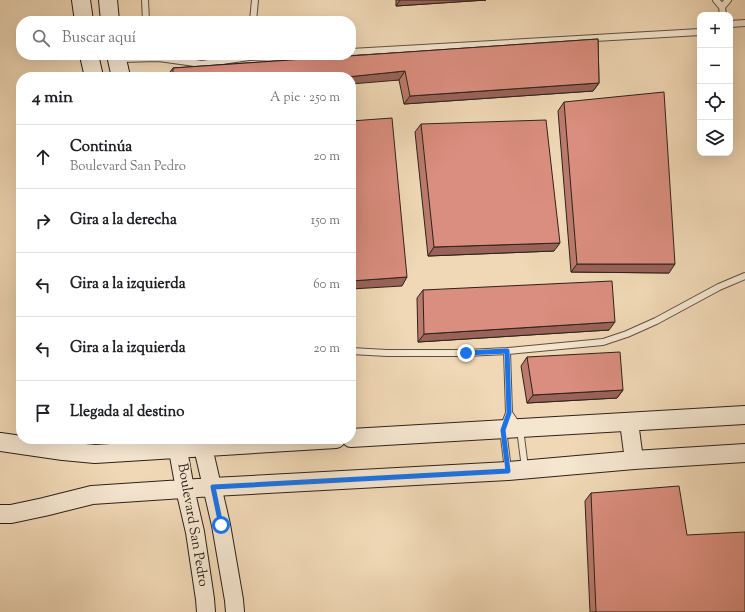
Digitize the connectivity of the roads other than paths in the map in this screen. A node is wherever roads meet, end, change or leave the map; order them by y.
1 (81, 0) edge
2 (108, 0) edge
3 (145, 0) edge
4 (255, 0) edge
5 (716, 0) edge
6 (728, 0) edge
7 (722, 8) junction
8 (723, 12) edge
9 (83, 16) edge
10 (110, 16) edge
11 (146, 16) edge
12 (253, 16) edge
13 (733, 24) edge
14 (745, 24) edge
15 (697, 32) edge
16 (356, 52) edge
17 (90, 60) edge
18 (118, 60) edge
19 (180, 60) edge
20 (226, 60) edge
21 (93, 72) edge
22 (120, 72) edge
23 (745, 276) edge
24 (356, 351) edge
25 (507, 351) junction
26 (745, 415) edge
27 (629, 422) junction
28 (511, 424) junction
29 (356, 438) edge
30 (0, 442) edge
31 (177, 444) edge
32 (202, 444) edge
33 (745, 453) edge
34 (634, 460) junction
35 (526, 469) junction
36 (508, 471) junction
37 (213, 487) junction
38 (185, 489) junction
39 (0, 514) edge
40 (206, 612) edge
41 (234, 612) edge

1 - 9 street
2 - 10 street
3 - 11 lane
4 - 12 lane
5 - 7 lane
6 - 7 lane
7 - 8 lane
13 - 14 lane
15 - 16 lane
17 - 21 street
18 - 22 street
19 - 20 lane
23 - 25 lane
24 - 25 lane
25 - 28 lane
26 - 27 street
27 - 28 street
27 - 34 street
28 - 29 street
28 - 35 lane
28 - 36 lane
30 - 31 street
31 - 38 street, Boulevard San Pedro
32 - 37 street, Boulevard San Pedro
33 - 34 street
34 - 35 street
35 - 36 street
36 - 37 street
37 - 38 street
37 - 41 street, Boulevard San Pedro
38 - 39 street
38 - 40 street, Boulevard San Pedro

